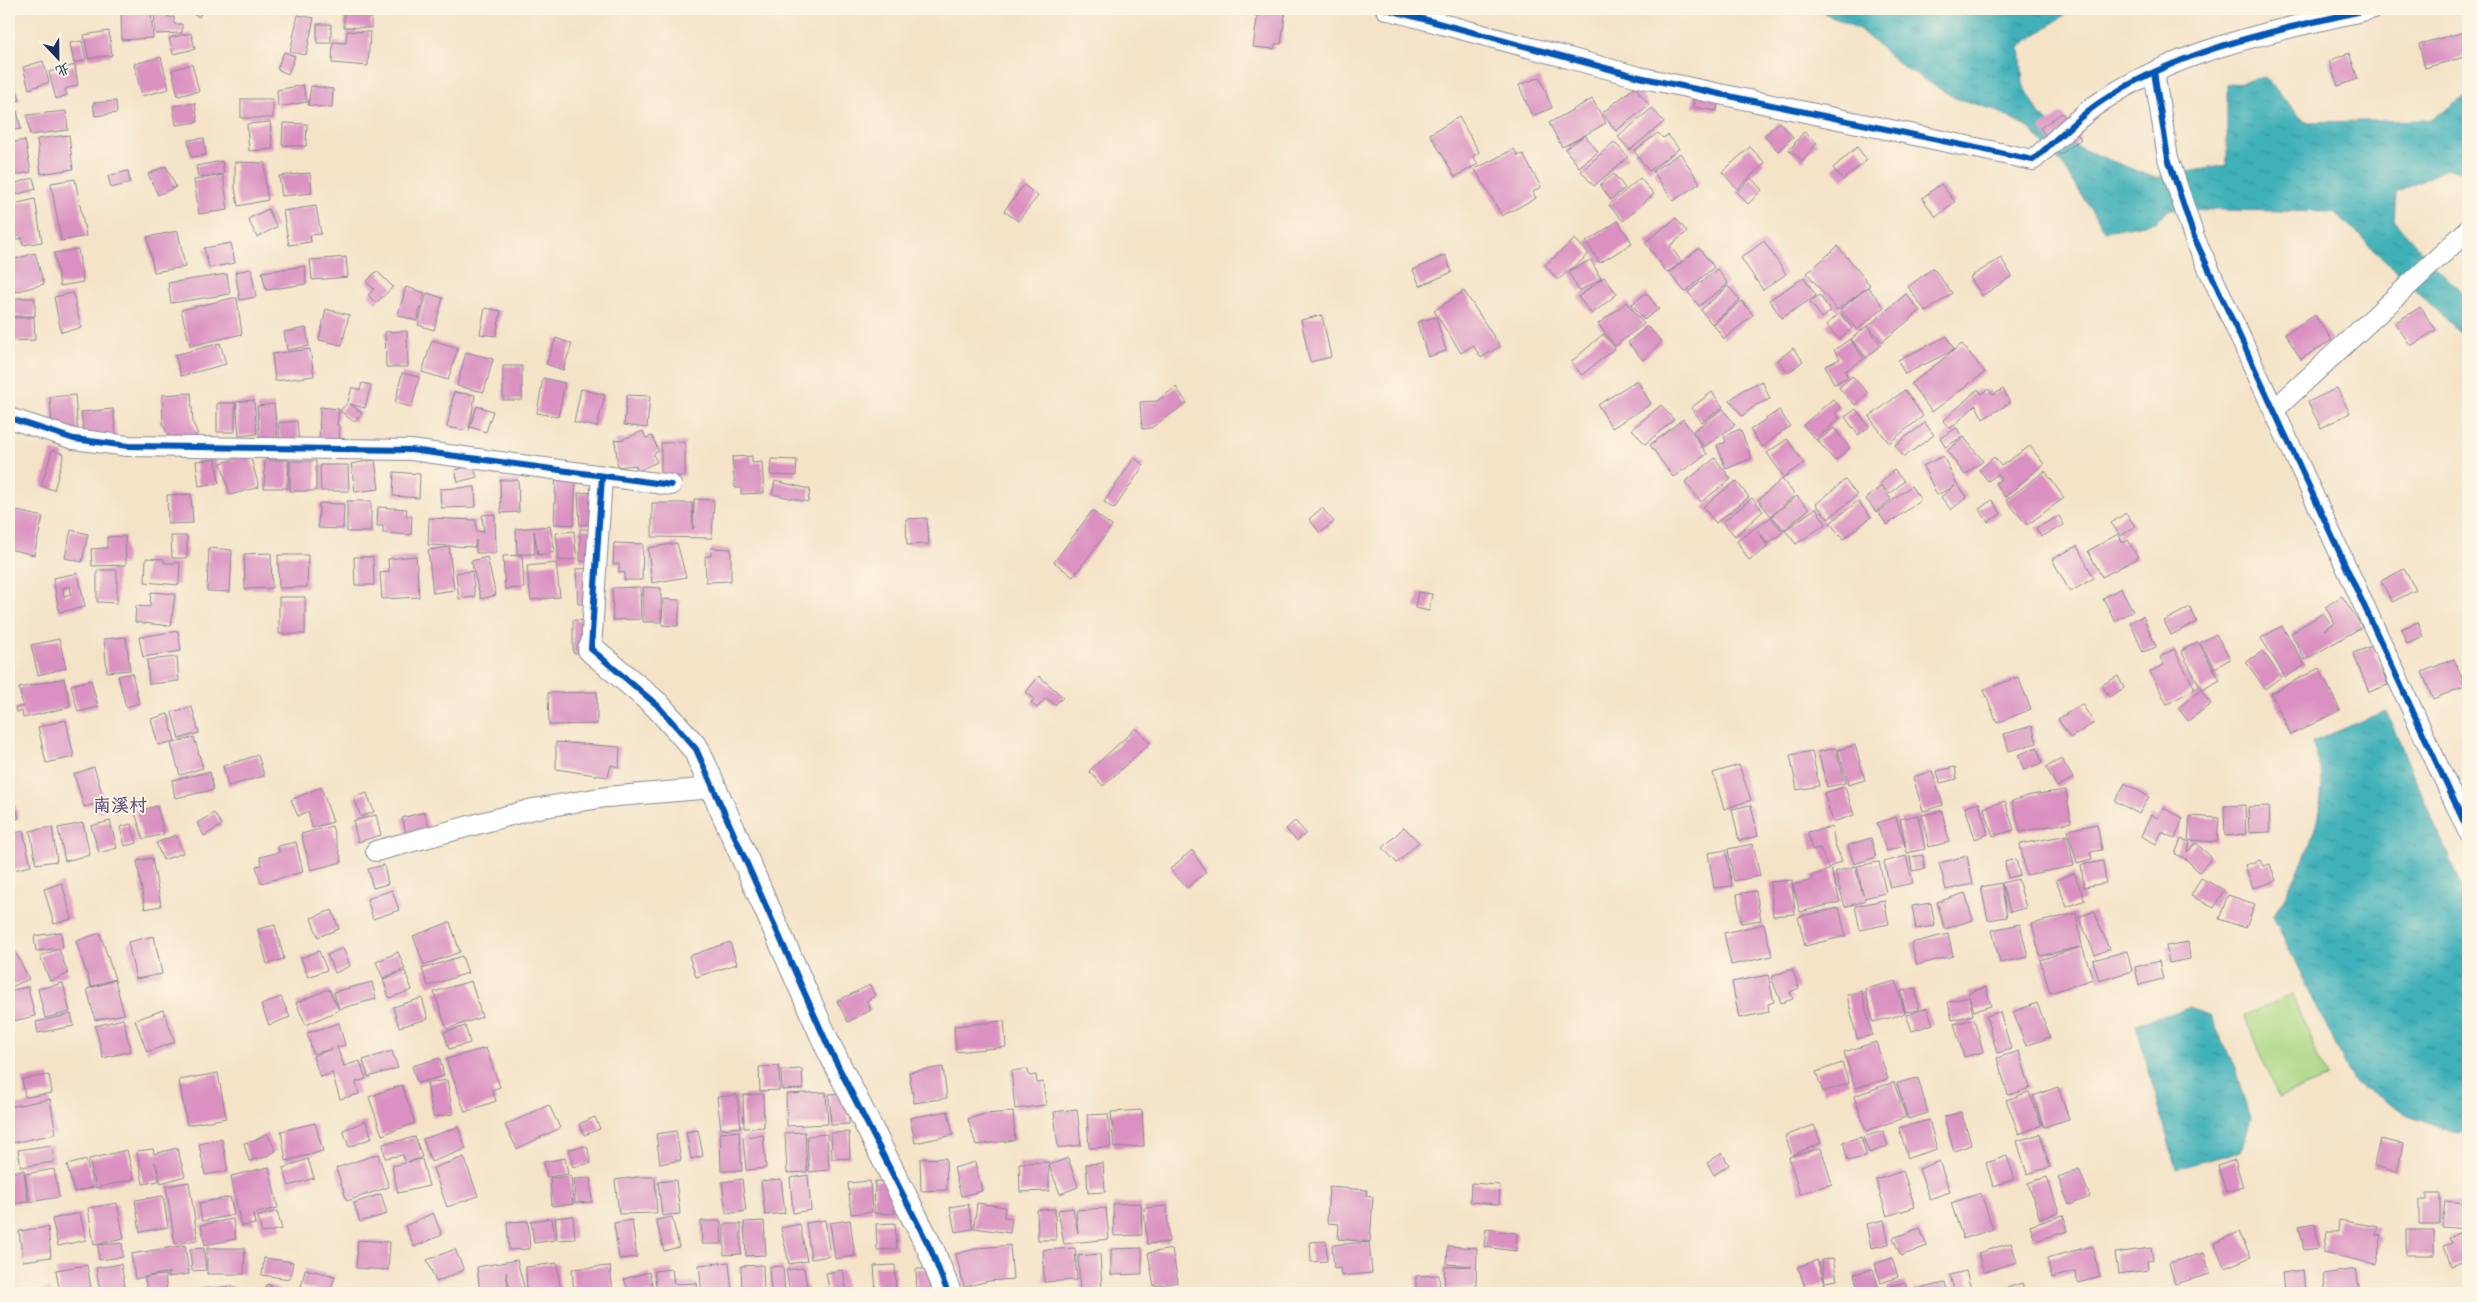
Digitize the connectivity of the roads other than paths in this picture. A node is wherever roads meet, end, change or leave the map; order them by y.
1 (1386, 9) edge
2 (2371, 9) edge
3 (2154, 72) junction
4 (2468, 230) edge
5 (2274, 410) junction
6 (9, 418) edge
7 (602, 476) junction
8 (671, 485) dead end
9 (591, 649) joint
10 (713, 788) junction
11 (2468, 831) edge
12 (376, 851) dead end
13 (948, 1293) edge

1 - 3 street
2 - 3 street
3 - 5 street
4 - 5 street
5 - 11 street
6 - 7 street
7 - 8 street
7 - 9 street
9 - 10 street
10 - 12 street
10 - 13 street

